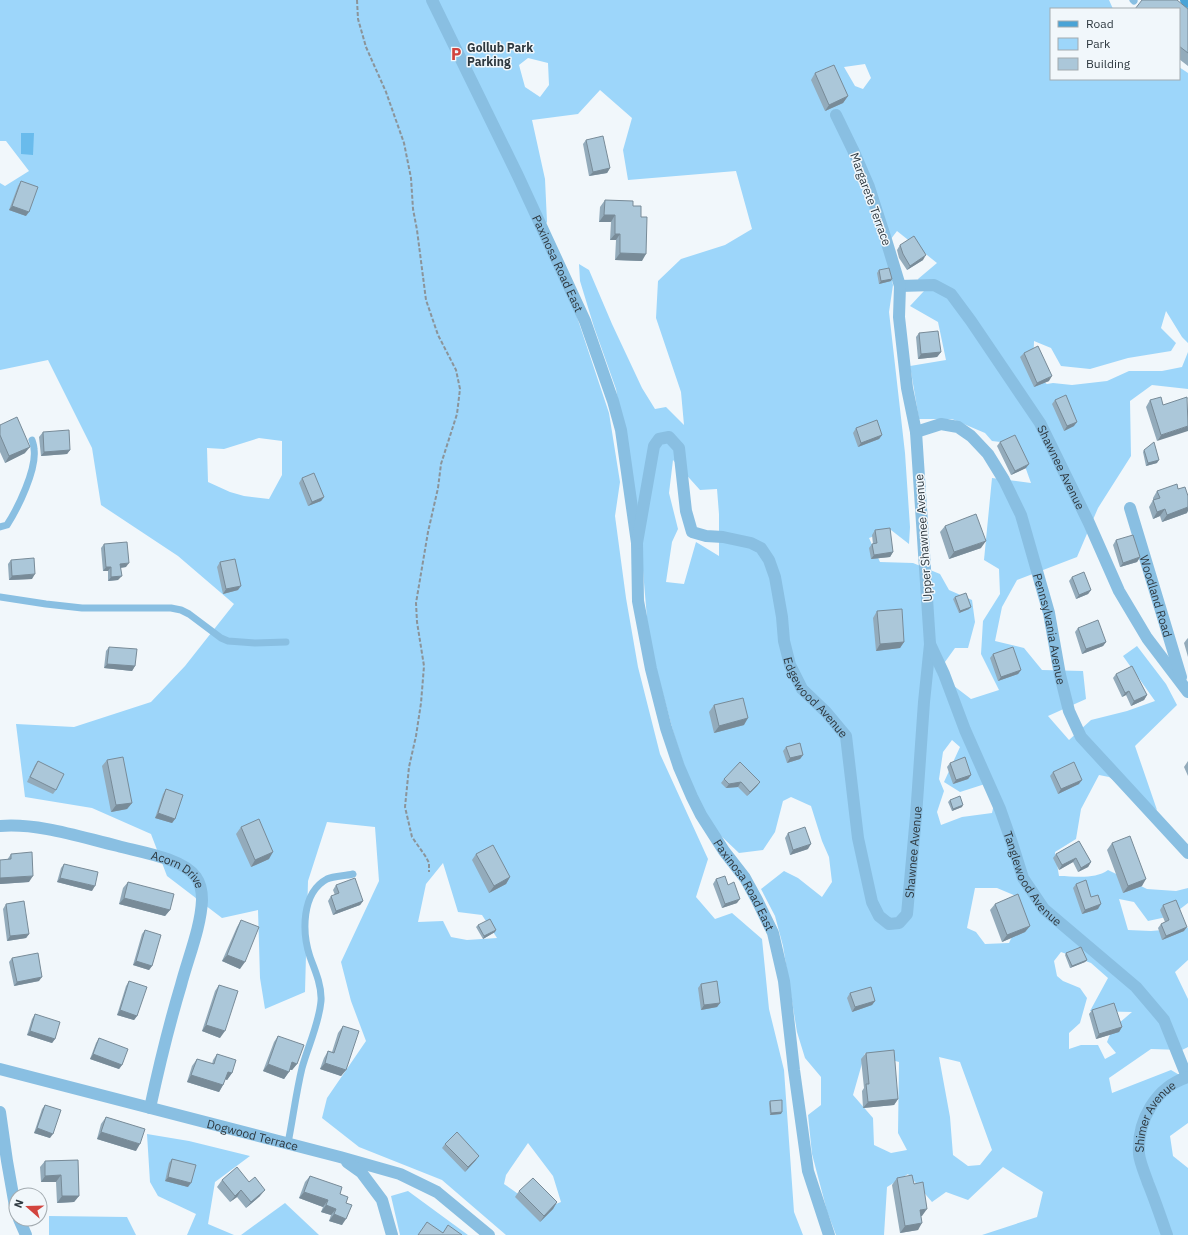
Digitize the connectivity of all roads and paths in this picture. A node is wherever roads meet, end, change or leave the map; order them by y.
1 (356, 0) edge
2 (432, 0) edge
3 (1186, 0) edge
4 (1188, 2) edge
5 (836, 115) dead end
6 (900, 286) junction
7 (916, 432) junction
8 (32, 440) dead end
9 (1130, 508) dead end
10 (0, 527) edge
11 (706, 536) joint
12 (637, 543) junction
13 (0, 597) edge
14 (286, 642) dead end
15 (930, 644) junction
16 (1185, 688) edge
17 (917, 791) joint
18 (0, 826) edge
19 (1188, 852) edge
20 (429, 872) dead end
21 (353, 874) dead end
22 (907, 914) joint
23 (0, 1069) edge
24 (1187, 1077) edge
25 (150, 1108) junction
26 (0, 1112) edge
27 (288, 1143) junction
28 (340, 1157) junction
29 (12, 1187) edge
30 (392, 1235) edge
31 (489, 1235) edge
32 (828, 1235) edge
33 (1167, 1235) edge

1 - 20 path
2 - 12 street, Paxinosa Road East
3 - 4 main road
5 - 6 street, Margarete Terrace
6 - 7 street, Upper Shawnee Avenue
6 - 16 street, Shawnee Avenue
7 - 15 street, Upper Shawnee Avenue
7 - 19 street, Pennsylvania Avenue
8 - 10 lane
9 - 16 street, Woodland Road
11 - 12 street, Paxinosa Road East
11 - 22 street, Edgewood Avenue
12 - 32 street, Paxinosa Road East
13 - 14 lane
15 - 17 street, Upper Shawnee Avenue
15 - 24 street, Tanglewood Avenue
17 - 22 street, Shawnee Avenue
18 - 25 street, Acorn Drive
21 - 27 lane
23 - 25 street, Dogwood Terrace
24 - 33 street, Shimer Avenue
25 - 27 street, Dogwood Terrace
26 - 29 street
27 - 28 street, Dogwood Terrace
28 - 30 street
28 - 31 street, Dogwood Terrace

